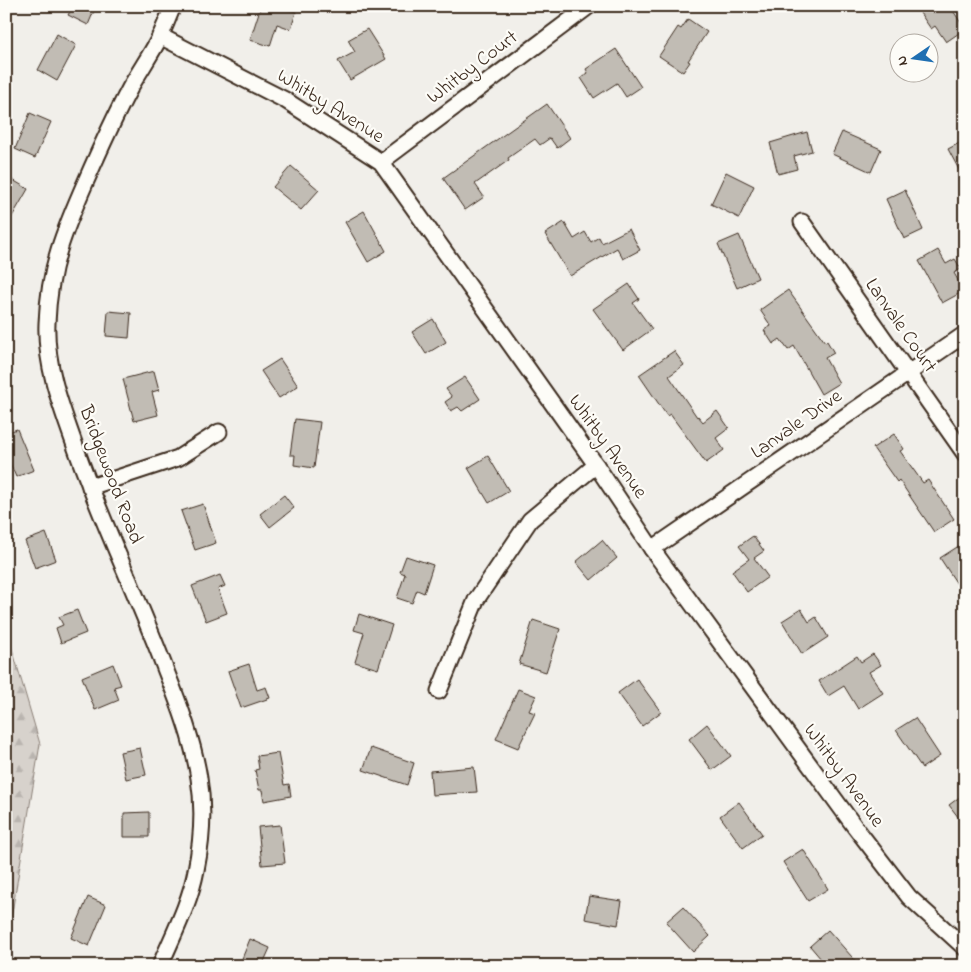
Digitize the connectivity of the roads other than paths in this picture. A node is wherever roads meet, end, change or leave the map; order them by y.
1 (173, 6) edge
2 (589, 6) edge
3 (160, 36) junction
4 (381, 162) junction
5 (802, 222) dead end
6 (965, 334) edge
7 (908, 373) junction
8 (219, 432) dead end
9 (965, 454) edge
10 (596, 465) junction
11 (90, 487) junction
12 (652, 549) junction
13 (439, 691) dead end
14 (965, 948) edge
15 (160, 966) edge

1 - 3 street, Bridgewood Road
2 - 4 street, Whitby Court
3 - 4 street, Whitby Avenue
3 - 11 street, Bridgewood Road
4 - 10 street, Whitby Avenue
5 - 7 street, Lanvale Court
6 - 7 street, Lanvale Drive
7 - 9 street, Lanvale Court
7 - 12 street, Lanvale Drive
8 - 11 street
10 - 12 street, Whitby Avenue
10 - 13 street
11 - 15 street, Bridgewood Road
12 - 14 street, Whitby Avenue

